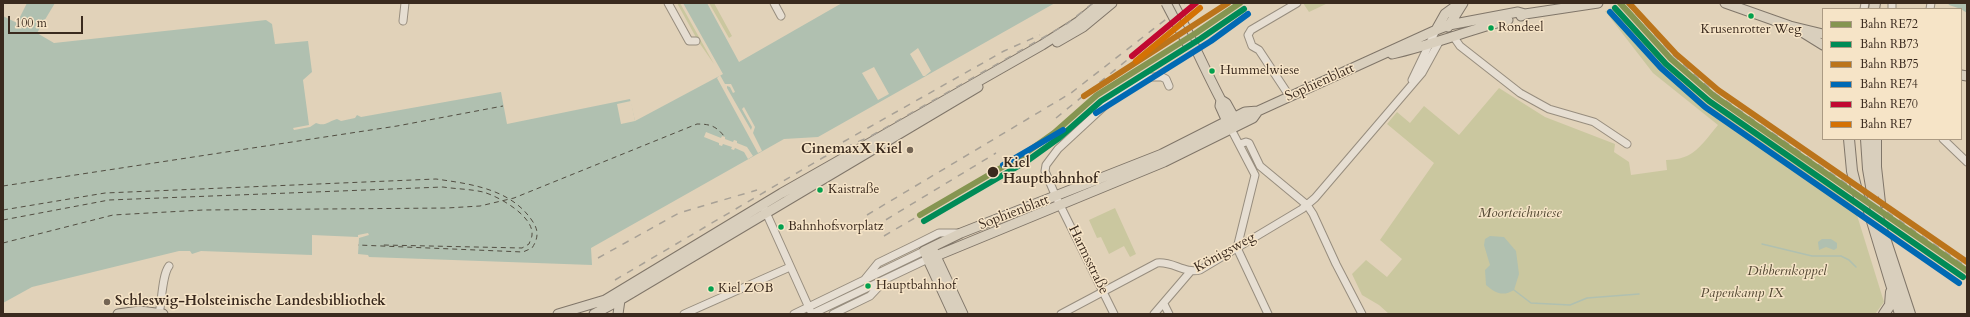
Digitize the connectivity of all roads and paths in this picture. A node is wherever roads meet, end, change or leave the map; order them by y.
1 (404, 3) edge
2 (668, 3) edge
3 (774, 3) edge
4 (1101, 3) edge
5 (1112, 3) edge
6 (1166, 3) edge
7 (1174, 3) edge
8 (1297, 3) edge
9 (1462, 3) edge
10 (1598, 3) edge
11 (1725, 3) edge
12 (1525, 14) junction
13 (781, 16) dead end
14 (403, 22) dead end
15 (1450, 25) junction
16 (1790, 26) junction
17 (1436, 30) junction
18 (1822, 34) edge
19 (1453, 36) junction
20 (693, 41) dead end
21 (1439, 42) junction
22 (1822, 44) edge
23 (1192, 46) junction
24 (1427, 46) junction
25 (1381, 56) junction
26 (1169, 86) dead end
27 (1409, 86) junction
28 (1290, 97) junction
29 (1233, 123) junction
30 (1850, 140) edge
31 (1860, 140) edge
32 (1866, 140) edge
33 (1876, 140) edge
34 (1944, 140) edge
35 (1240, 144) junction
36 (1627, 144) dead end
37 (1967, 152) edge
38 (1967, 161) edge
39 (1056, 197) junction
40 (1867, 199) junction
41 (1307, 205) junction
42 (1061, 206) junction
43 (765, 209) junction
44 (961, 233) junction
45 (1237, 248) junction
46 (929, 253) junction
47 (169, 266) dead end
48 (790, 267) junction
49 (1190, 272) junction
50 (886, 278) junction
51 (864, 281) junction
52 (1891, 286) junction
53 (1102, 291) junction
54 (620, 300) junction
55 (1164, 304) junction
56 (604, 310) edge
57 (810, 312) edge
58 (118, 314) edge
59 (161, 314) edge
60 (558, 314) edge
61 (618, 314) edge
62 (684, 314) edge
63 (794, 314) edge
64 (833, 314) edge
65 (953, 314) edge
66 (963, 314) edge
67 (1061, 314) edge
68 (1114, 314) edge
69 (1154, 314) edge
70 (1169, 314) edge
71 (1268, 314) edge
72 (1362, 314) edge
73 (1884, 314) edge
74 (1900, 314) edge
75 (1910, 314) edge

1 - 14 street
2 - 20 street
3 - 13 street
4 - 43 main road
5 - 43 main road
6 - 23 main road, bridge
7 - 23 main road
8 - 28 street
9 - 15 main road
9 - 17 main road
10 - 12 main road
11 - 16 main road
12 - 15 main road
12 - 19 main road
15 - 17 main road
15 - 21 main road
16 - 18 main road
16 - 22 main road
17 - 24 street
17 - 25 main road, Sophienblatt
19 - 21 main road
19 - 36 street
21 - 24 main road
21 - 27 street, Königsweg
23 - 29 main road
24 - 25 main road, Sophienblatt
24 - 27 street, Königsweg
25 - 28 main road, Sophienblatt
26 - 39 street, Harmsstraße
27 - 41 street, Königsweg
28 - 29 main road, Sophienblatt
29 - 35 street
29 - 39 main road, Sophienblatt
29 - 42 main road, Sophienblatt
30 - 40 highway
31 - 40 highway
32 - 40 highway
33 - 40 highway
34 - 38 street
35 - 41 street
35 - 45 street
37 - 38 street
39 - 42 street, Harmsstraße
39 - 44 main road, Sophienblatt
40 - 52 highway
40 - 75 highway, bridge
41 - 45 street, Königsweg
41 - 72 street
42 - 46 main road, Sophienblatt
42 - 53 street, Harmsstraße
43 - 48 street
43 - 54 main road
43 - 56 main road
44 - 46 main road, Sophienblatt
44 - 51 street
45 - 49 street, Königsweg
45 - 71 street
46 - 50 street, Sophienblatt
46 - 51 street, Sophienblatt
46 - 65 main road
46 - 66 main road
47 - 59 street
48 - 57 street
48 - 62 street
49 - 53 street
49 - 55 street, Königsweg
50 - 57 street, Sophienblatt
50 - 64 street
51 - 57 street, Sophienblatt
52 - 73 highway
52 - 74 highway
53 - 67 street
53 - 68 street, Harmsstraße
54 - 56 main road
54 - 61 main road
55 - 69 street, Königsweg
55 - 70 street
56 - 60 main road
57 - 63 street, Sophienblatt
58 - 59 main road

